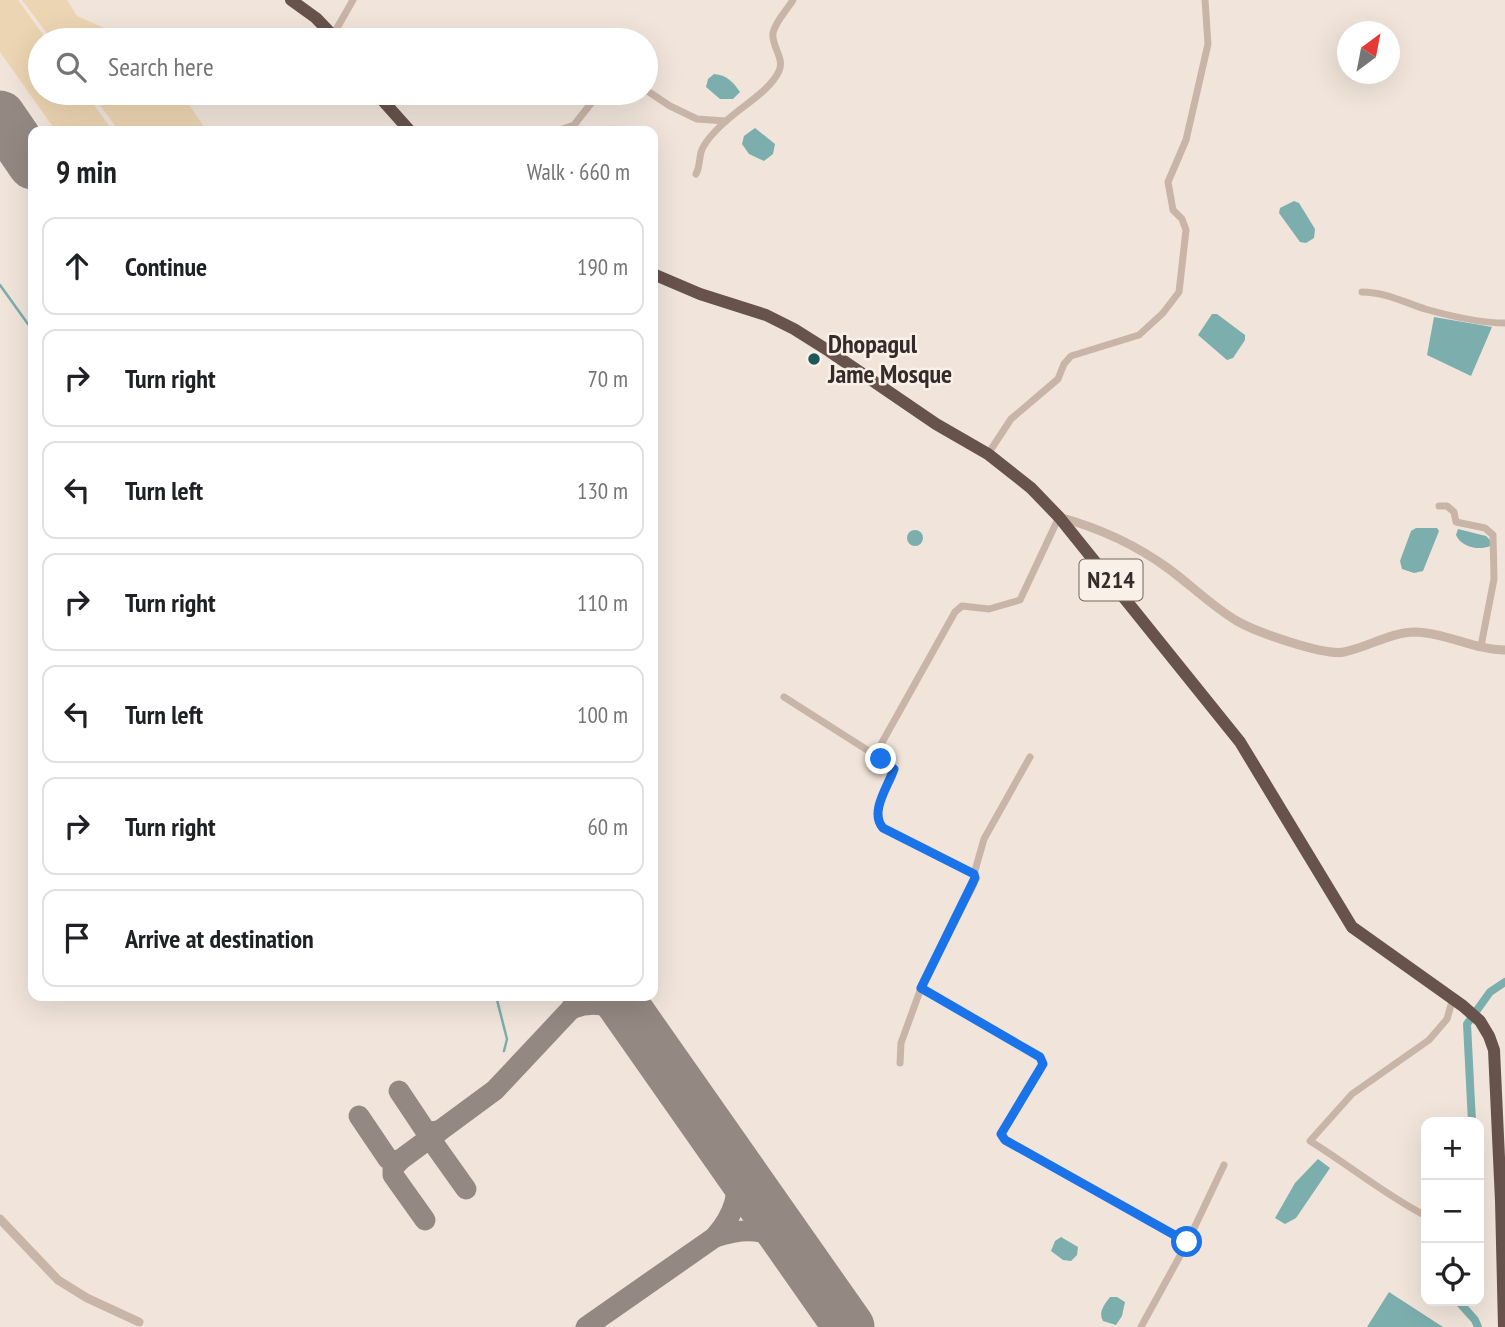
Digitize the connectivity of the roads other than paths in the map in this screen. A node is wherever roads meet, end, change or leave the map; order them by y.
1 (291, 0) edge
2 (353, 0) edge
3 (793, 0) edge
4 (1205, 0) edge
5 (326, 28) edge
6 (340, 28) edge
7 (658, 98) edge
8 (387, 105) edge
9 (590, 105) edge
10 (726, 121) junction
11 (406, 126) edge
12 (571, 126) edge
13 (696, 174) dead end
14 (658, 276) edge
15 (1362, 292) dead end
16 (1505, 323) edge
17 (988, 454) junction
18 (1439, 506) dead end
19 (1059, 517) junction
20 (1481, 646) junction
21 (1505, 650) edge
22 (783, 697) dead end
23 (875, 755) junction
24 (1030, 757) dead end
25 (974, 874) junction
26 (921, 988) junction
27 (1458, 1002) junction
28 (900, 1063) dead end
29 (1224, 1165) dead end
30 (1421, 1213) edge
31 (0, 1219) edge
32 (1187, 1242) junction
33 (141, 1324) edge
34 (1141, 1327) edge
35 (1504, 1327) edge

1 - 5 highway
2 - 6 street
3 - 10 street
4 - 17 street
7 - 10 street
8 - 11 highway
9 - 12 street
10 - 13 street
14 - 17 highway, N214
15 - 16 street
17 - 19 highway, N214
18 - 20 street
19 - 20 street
19 - 23 street
19 - 27 highway, N214
20 - 21 street
22 - 23 street
23 - 25 street
24 - 25 street
25 - 26 street
26 - 28 street
26 - 32 street
27 - 30 street
27 - 35 highway, N214
29 - 32 street
31 - 33 street
32 - 34 street

